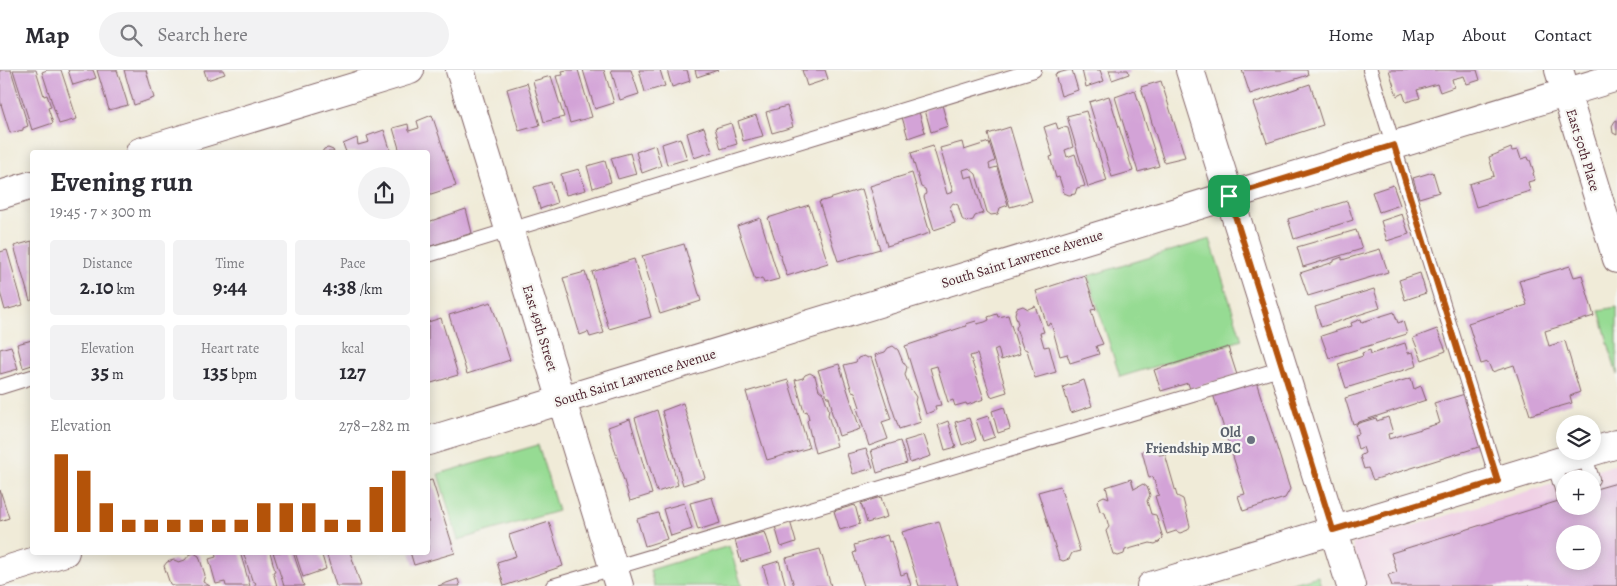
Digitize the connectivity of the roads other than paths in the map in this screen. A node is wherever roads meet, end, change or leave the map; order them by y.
1 (410, 70) edge
2 (460, 70) edge
3 (1034, 70) edge
4 (1190, 70) edge
5 (1370, 70) edge
6 (1617, 77) edge
7 (1562, 81) edge
8 (1394, 145) junction
9 (147, 150) edge
10 (30, 186) edge
11 (0, 195) edge
12 (1229, 196) junction
13 (510, 230) junction
14 (430, 255) edge
15 (1617, 259) edge
16 (1283, 368) junction
17 (30, 378) edge
18 (0, 387) edge
19 (562, 400) junction
20 (430, 440) edge
21 (1617, 444) edge
22 (1554, 463) junction
23 (1556, 470) edge
24 (1574, 470) edge
25 (1596, 470) edge
26 (1498, 481) junction
27 (1333, 530) junction
28 (55, 555) edge
29 (0, 572) edge
30 (616, 577) edge
31 (553, 586) edge
32 (1151, 586) edge
33 (1351, 586) edge

1 - 9 street
2 - 13 street, East 49th Street
3 - 13 lane
4 - 12 street
5 - 8 lane
6 - 7 street, South Saint Lawrence Avenue
7 - 8 street, South Saint Lawrence Avenue
7 - 15 street, East 50th Place
8 - 12 street, South Saint Lawrence Avenue
8 - 26 lane
10 - 11 street
12 - 16 street
12 - 19 street, South Saint Lawrence Avenue
13 - 14 lane
13 - 19 street, East 49th Street
16 - 27 street
16 - 30 lane
17 - 18 lane
19 - 20 street, South Saint Lawrence Avenue
19 - 30 street, East 49th Street
21 - 25 street
22 - 23 lane
22 - 24 street
22 - 26 street
26 - 27 street
27 - 32 street
27 - 33 street
28 - 29 street
30 - 31 lane

